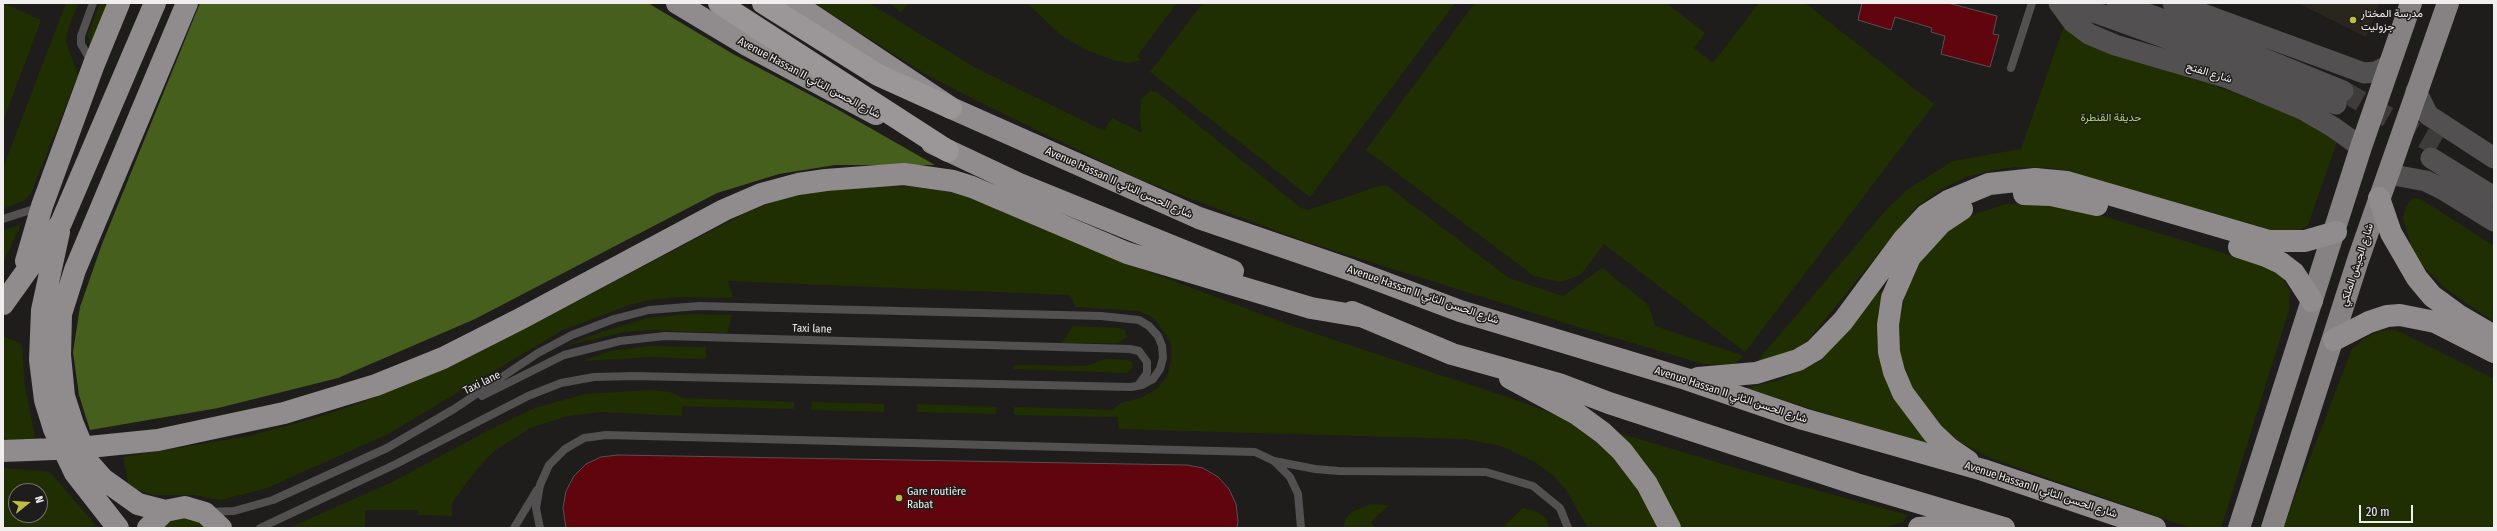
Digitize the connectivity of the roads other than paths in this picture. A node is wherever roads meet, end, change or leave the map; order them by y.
1 (93, 3) edge
2 (119, 3) edge
3 (186, 3) edge
4 (677, 3) edge
5 (719, 3) edge
6 (763, 3) edge
7 (794, 3) edge
8 (2032, 3) edge
9 (2059, 3) edge
10 (2069, 3) edge
11 (2117, 3) edge
12 (2173, 3) edge
13 (2411, 3) edge
14 (2448, 3) edge
15 (154, 4) edge
16 (94, 64) junction
17 (2389, 65) junction
18 (2011, 68) dead end
19 (2416, 91) junction
20 (951, 108) junction
21 (2361, 147) junction
22 (948, 151) junction
23 (2494, 158) edge
24 (2388, 174) junction
25 (2494, 181) edge
26 (2494, 197) edge
27 (2379, 198) junction
28 (42, 206) junction
29 (3, 219) edge
30 (2494, 221) edge
31 (61, 223) junction
32 (2336, 232) junction
33 (21, 278) junction
34 (2312, 301) junction
35 (3, 304) edge
36 (1365, 317) junction
37 (2494, 336) edge
38 (2334, 340) junction
39 (2494, 352) edge
40 (1493, 366) junction
41 (1686, 379) junction
42 (1135, 387) junction
43 (454, 409) junction
44 (4, 451) edge
45 (1274, 461) junction
46 (1983, 470) junction
47 (540, 486) junction
48 (165, 512) junction
49 (205, 513) junction
50 (1994, 525) edge
51 (118, 528) edge
52 (148, 528) edge
53 (221, 528) edge
54 (260, 528) edge
55 (514, 528) edge
56 (540, 528) edge
57 (1301, 528) edge
58 (1568, 528) edge
59 (1670, 528) edge
60 (1919, 528) edge
61 (2155, 528) edge
62 (2239, 528) edge
63 (2272, 528) edge

1 - 16 lane
2 - 16 highway
3 - 48 highway
4 - 22 highway, Avenue Hassan II شارع الحسن الثاني
5 - 22 highway
6 - 20 highway
7 - 20 highway, Avenue Hassan II شارع الحسن الثاني
8 - 18 lane
9 - 21 street, شارع الفتح
10 - 11 street
12 - 17 street
13 - 17 main road
14 - 19 main road, شارع الجيش الملكي
15 - 31 highway
16 - 28 highway
17 - 21 main road
19 - 23 street
19 - 24 main road, شارع الجيش الملكي
20 - 41 highway, Avenue Hassan II شارع الحسن الثاني
21 - 32 main road
22 - 36 highway, Avenue Hassan II شارع الحسن الثاني
24 - 27 main road, شارع الجيش الملكي
24 - 30 street
25 - 26 street
27 - 37 highway
27 - 38 main road, شارع الجيش الملكي
28 - 29 lane
28 - 33 highway
31 - 33 highway
31 - 51 highway
32 - 34 main road
32 - 41 highway
33 - 35 highway
34 - 46 highway
34 - 62 main road
36 - 40 highway, Avenue Hassan II شارع الحسن الثاني
36 - 44 highway
38 - 39 highway
38 - 63 main road, شارع الجيش الملكي
40 - 50 highway, Avenue Hassan II شارع الحسن الثاني
40 - 59 highway
41 - 46 highway, Avenue Hassan II شارع الحسن الثاني
42 - 43 lane, Taxi lane
42 - 43 lane
42 - 54 lane
43 - 49 lane
45 - 47 lane
45 - 57 lane
45 - 58 lane
46 - 61 highway, Avenue Hassan II شارع الحسن الثاني
47 - 55 lane
47 - 56 lane
48 - 49 highway
48 - 52 highway
49 - 53 highway
50 - 60 highway

